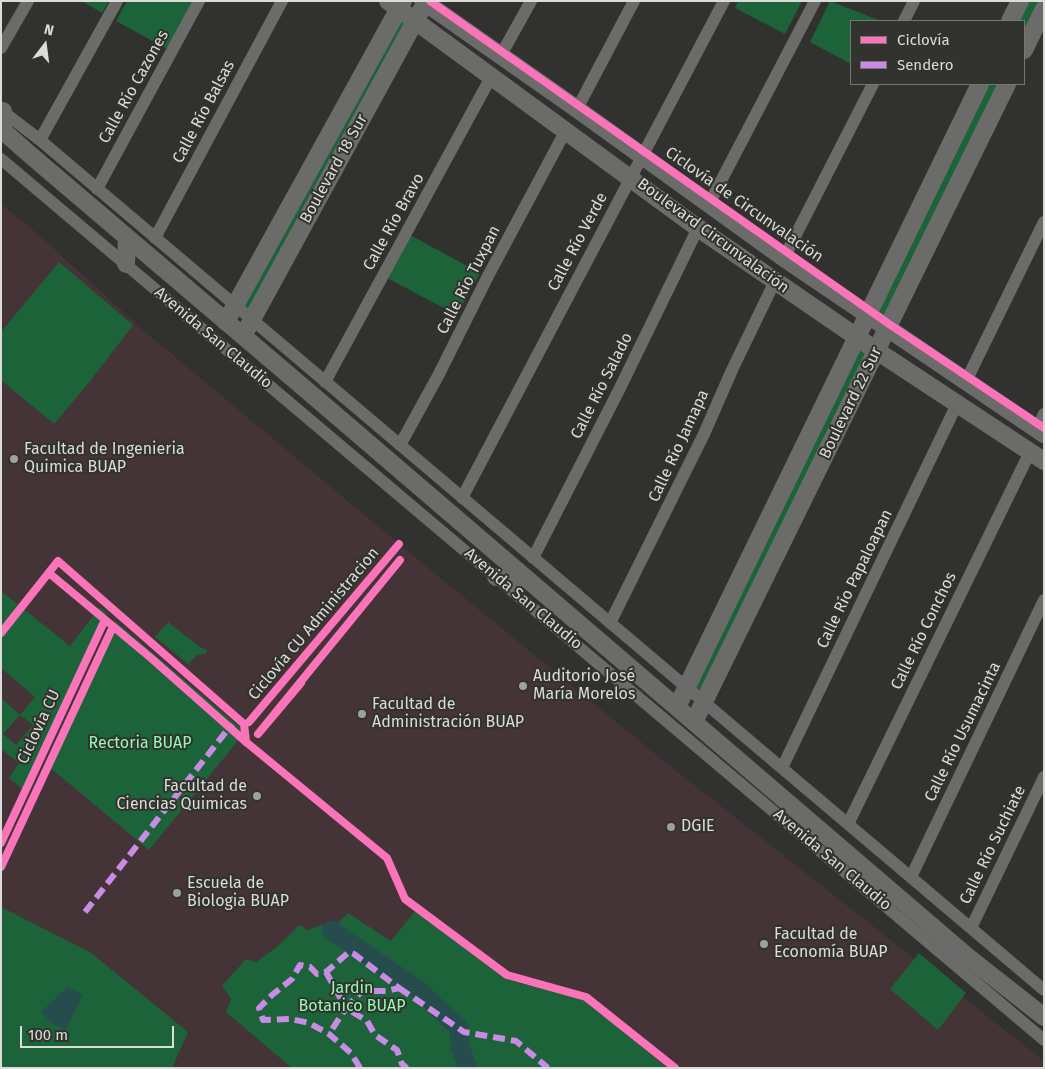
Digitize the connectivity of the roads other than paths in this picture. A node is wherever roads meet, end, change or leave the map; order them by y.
1 (28, 1) edge
2 (117, 1) edge
3 (199, 1) edge
4 (282, 1) edge
5 (531, 1) edge
6 (634, 1) edge
7 (724, 1) edge
8 (815, 1) edge
9 (914, 1) edge
10 (1020, 1) edge
11 (424, 2) edge
12 (397, 4) edge
13 (1044, 9) edge
14 (416, 20) junction
15 (904, 20) edge
16 (1010, 20) edge
17 (1, 48) edge
18 (1025, 48) edge
19 (500, 55) junction
20 (491, 77) junction
21 (871, 85) edge
22 (980, 85) edge
23 (1007, 85) edge
24 (577, 109) junction
25 (2, 123) edge
26 (566, 130) junction
27 (34, 147) junction
28 (641, 155) junction
29 (1, 159) edge
30 (630, 177) junction
31 (97, 189) junction
32 (709, 204) junction
33 (1044, 222) edge
34 (698, 228) junction
35 (127, 238) junction
36 (155, 238) junction
37 (784, 258) junction
38 (126, 264) junction
39 (775, 281) junction
40 (235, 306) junction
41 (868, 316) junction
42 (251, 320) junction
43 (226, 322) junction
44 (886, 328) junction
45 (243, 336) junction
46 (858, 337) junction
47 (876, 351) junction
48 (325, 382) junction
49 (966, 382) junction
50 (957, 404) junction
51 (1041, 426) edge
52 (400, 445) junction
53 (1037, 457) edge
54 (462, 498) junction
55 (533, 558) junction
56 (524, 577) junction
57 (496, 578) junction
58 (731, 598) junction
59 (1044, 600) edge
60 (750, 608) junction
61 (610, 623) junction
62 (687, 688) junction
63 (704, 702) junction
64 (678, 707) junction
65 (694, 722) junction
66 (782, 768) junction
67 (1044, 777) edge
68 (848, 824) junction
69 (911, 878) junction
70 (971, 928) junction
71 (1042, 983) edge
72 (1044, 1017) edge
73 (1044, 1040) edge

1 - 17 street
2 - 27 street
3 - 31 street, Calle Río Cazones
4 - 36 street, Calle Río Balsas
5 - 19 street
6 - 24 street
7 - 28 street, Calle Río Verde
8 - 32 street
9 - 15 street
10 - 16 street
11 - 14 street, Boulevard 18 Sur
11 - 19 street, Boulevard Circunvalación
12 - 14 street, Boulevard Circunvalación
12 - 40 street, Boulevard 18 Sur
13 - 18 street
14 - 20 street, Boulevard Circunvalación
14 - 42 street, Boulevard 18 Sur
19 - 24 street, Boulevard Circunvalación
20 - 26 street, Boulevard Circunvalación
20 - 48 street, Calle Río Bravo
21 - 37 street
22 - 41 street, Boulevard 22 Sur
23 - 44 street, Boulevard 22 Sur
24 - 28 street, Boulevard Circunvalación
25 - 27 street, Avenida San Claudio
25 - 27 street, Avenida San Claudio
26 - 30 street, Boulevard Circunvalación
26 - 52 street, Calle Río Tuxpan
27 - 31 street, Avenida San Claudio
27 - 35 street, Avenida San Claudio
28 - 30 street, Calle Río Verde
28 - 32 street, Boulevard Circunvalación
29 - 38 street, Avenida San Claudio
30 - 34 street, Boulevard Circunvalación
30 - 54 street, Calle Río Verde
31 - 36 street, Avenida San Claudio
32 - 37 street, Boulevard Circunvalación
33 - 49 street
34 - 39 street, Boulevard Circunvalación
34 - 55 street, Calle Río Salado
35 - 38 street
35 - 43 street, Avenida San Claudio
36 - 40 street, Avenida San Claudio
37 - 41 street, Boulevard Circunvalación
38 - 57 street, Avenida San Claudio
39 - 46 street, Boulevard Circunvalación
39 - 61 street, Calle Río Jamapa
40 - 42 street, Avenida San Claudio
40 - 43 street, Boulevard 18 Sur
41 - 44 street, Boulevard Circunvalación
41 - 46 street, Boulevard 22 Sur
42 - 45 street, Boulevard 18 Sur
42 - 48 street, Avenida San Claudio
43 - 45 street, Avenida San Claudio
44 - 47 street, Boulevard 22 Sur
44 - 49 street, Boulevard Circunvalación
45 - 56 street, Avenida San Claudio
46 - 47 street, Boulevard Circunvalación
46 - 58 street, Boulevard 22 Sur
47 - 50 street, Boulevard Circunvalación
47 - 60 street, Boulevard 22 Sur
48 - 52 street, Avenida San Claudio
49 - 51 street, Boulevard Circunvalación
50 - 53 street, Boulevard Circunvalación
50 - 66 street, Calle Río Papaloapan
52 - 54 street, Avenida San Claudio
53 - 68 street, Calle Río Conchos
54 - 55 street, Avenida San Claudio
55 - 61 street, Avenida San Claudio
56 - 57 street
56 - 64 street, Avenida San Claudio
57 - 73 street, Avenida San Claudio
58 - 60 street
58 - 62 street, Boulevard 22 Sur
59 - 69 street, Calle Río Usumacinta
60 - 63 street, Boulevard 22 Sur
61 - 62 street, Avenida San Claudio
62 - 63 street, Avenida San Claudio
62 - 64 street, Boulevard 22 Sur
63 - 65 street, Boulevard 22 Sur
63 - 66 street, Avenida San Claudio
64 - 65 street, Avenida San Claudio
65 - 72 street, Avenida San Claudio
66 - 68 street, Avenida San Claudio
67 - 70 street, Calle Río Suchiate
68 - 69 street, Avenida San Claudio
69 - 70 street, Avenida San Claudio
70 - 71 street, Avenida San Claudio

